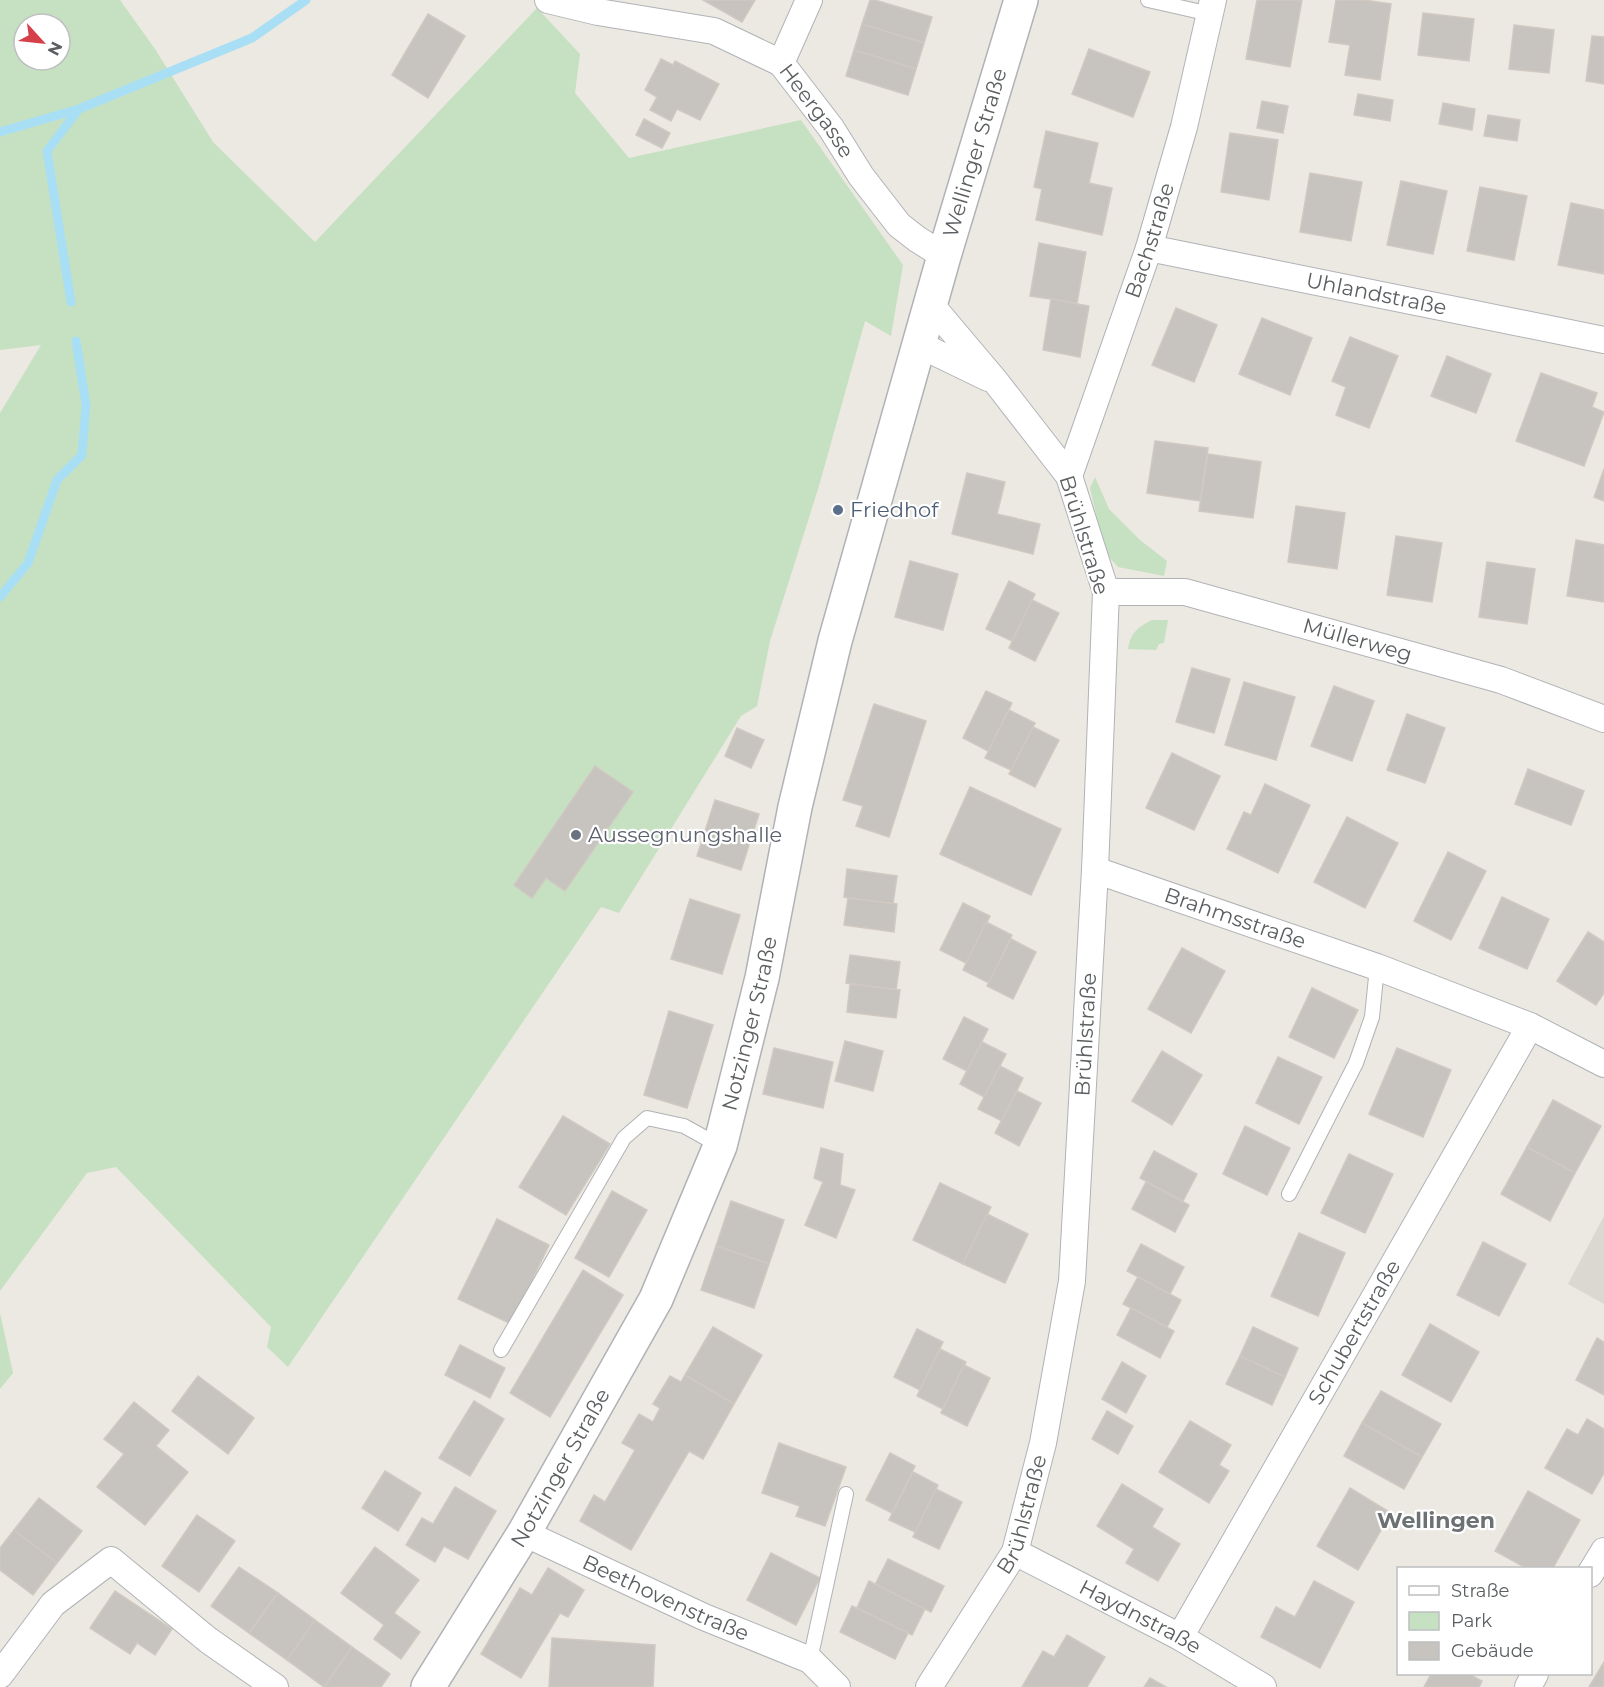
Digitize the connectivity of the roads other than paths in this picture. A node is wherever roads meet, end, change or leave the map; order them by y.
1 (548, 0) edge
2 (809, 0) edge
3 (1021, 0) edge
4 (1148, 0) edge
5 (1212, 7) edge
6 (781, 63) junction
7 (1149, 248) junction
8 (944, 256) junction
9 (931, 305) junction
10 (1604, 340) edge
11 (920, 345) junction
12 (996, 382) junction
13 (1069, 476) junction
14 (1106, 592) junction
15 (1604, 719) edge
16 (1095, 870) junction
17 (1377, 967) junction
18 (1530, 1026) junction
19 (1604, 1064) edge
20 (720, 1146) junction
21 (1289, 1194) dead end
22 (501, 1350) dead end
23 (846, 1494) dead end
24 (524, 1533) junction
25 (1604, 1551) edge
26 (1015, 1552) junction
27 (1592, 1571) edge
28 (1180, 1637) junction
29 (810, 1660) junction
30 (0, 1675) edge
31 (275, 1687) edge
32 (428, 1687) edge
33 (837, 1687) edge
34 (929, 1687) edge
35 (1263, 1687) edge

1 - 6 street, Heergasse
2 - 6 street
3 - 8 street, Wellinger Straße
4 - 5 lane
5 - 7 street, Bachstraße
6 - 8 street, Heergasse
7 - 10 street, Uhlandstraße
7 - 13 street, Bachstraße
8 - 9 street, Wellinger Straße
9 - 11 street, Notzinger Straße
9 - 12 street, Brühlstraße
11 - 12 street, Brühlstraße
11 - 20 street, Notzinger Straße
12 - 13 street, Brühlstraße
13 - 14 street, Brühlstraße
14 - 15 street, Müllerweg
14 - 16 street, Brühlstraße
16 - 17 street, Brahmsstraße
16 - 26 street, Brühlstraße
17 - 18 street, Brahmsstraße
17 - 21 lane
18 - 19 street, Brahmsstraße
18 - 28 street, Schubertstraße
20 - 22 lane
20 - 24 street, Notzinger Straße
23 - 29 lane
24 - 29 street, Beethovenstraße
24 - 32 street, Notzinger Straße
25 - 27 street
26 - 28 street, Haydnstraße
26 - 34 street, Brühlstraße
28 - 35 street, Haydnstraße
29 - 33 street, Beethovenstraße
30 - 31 street

